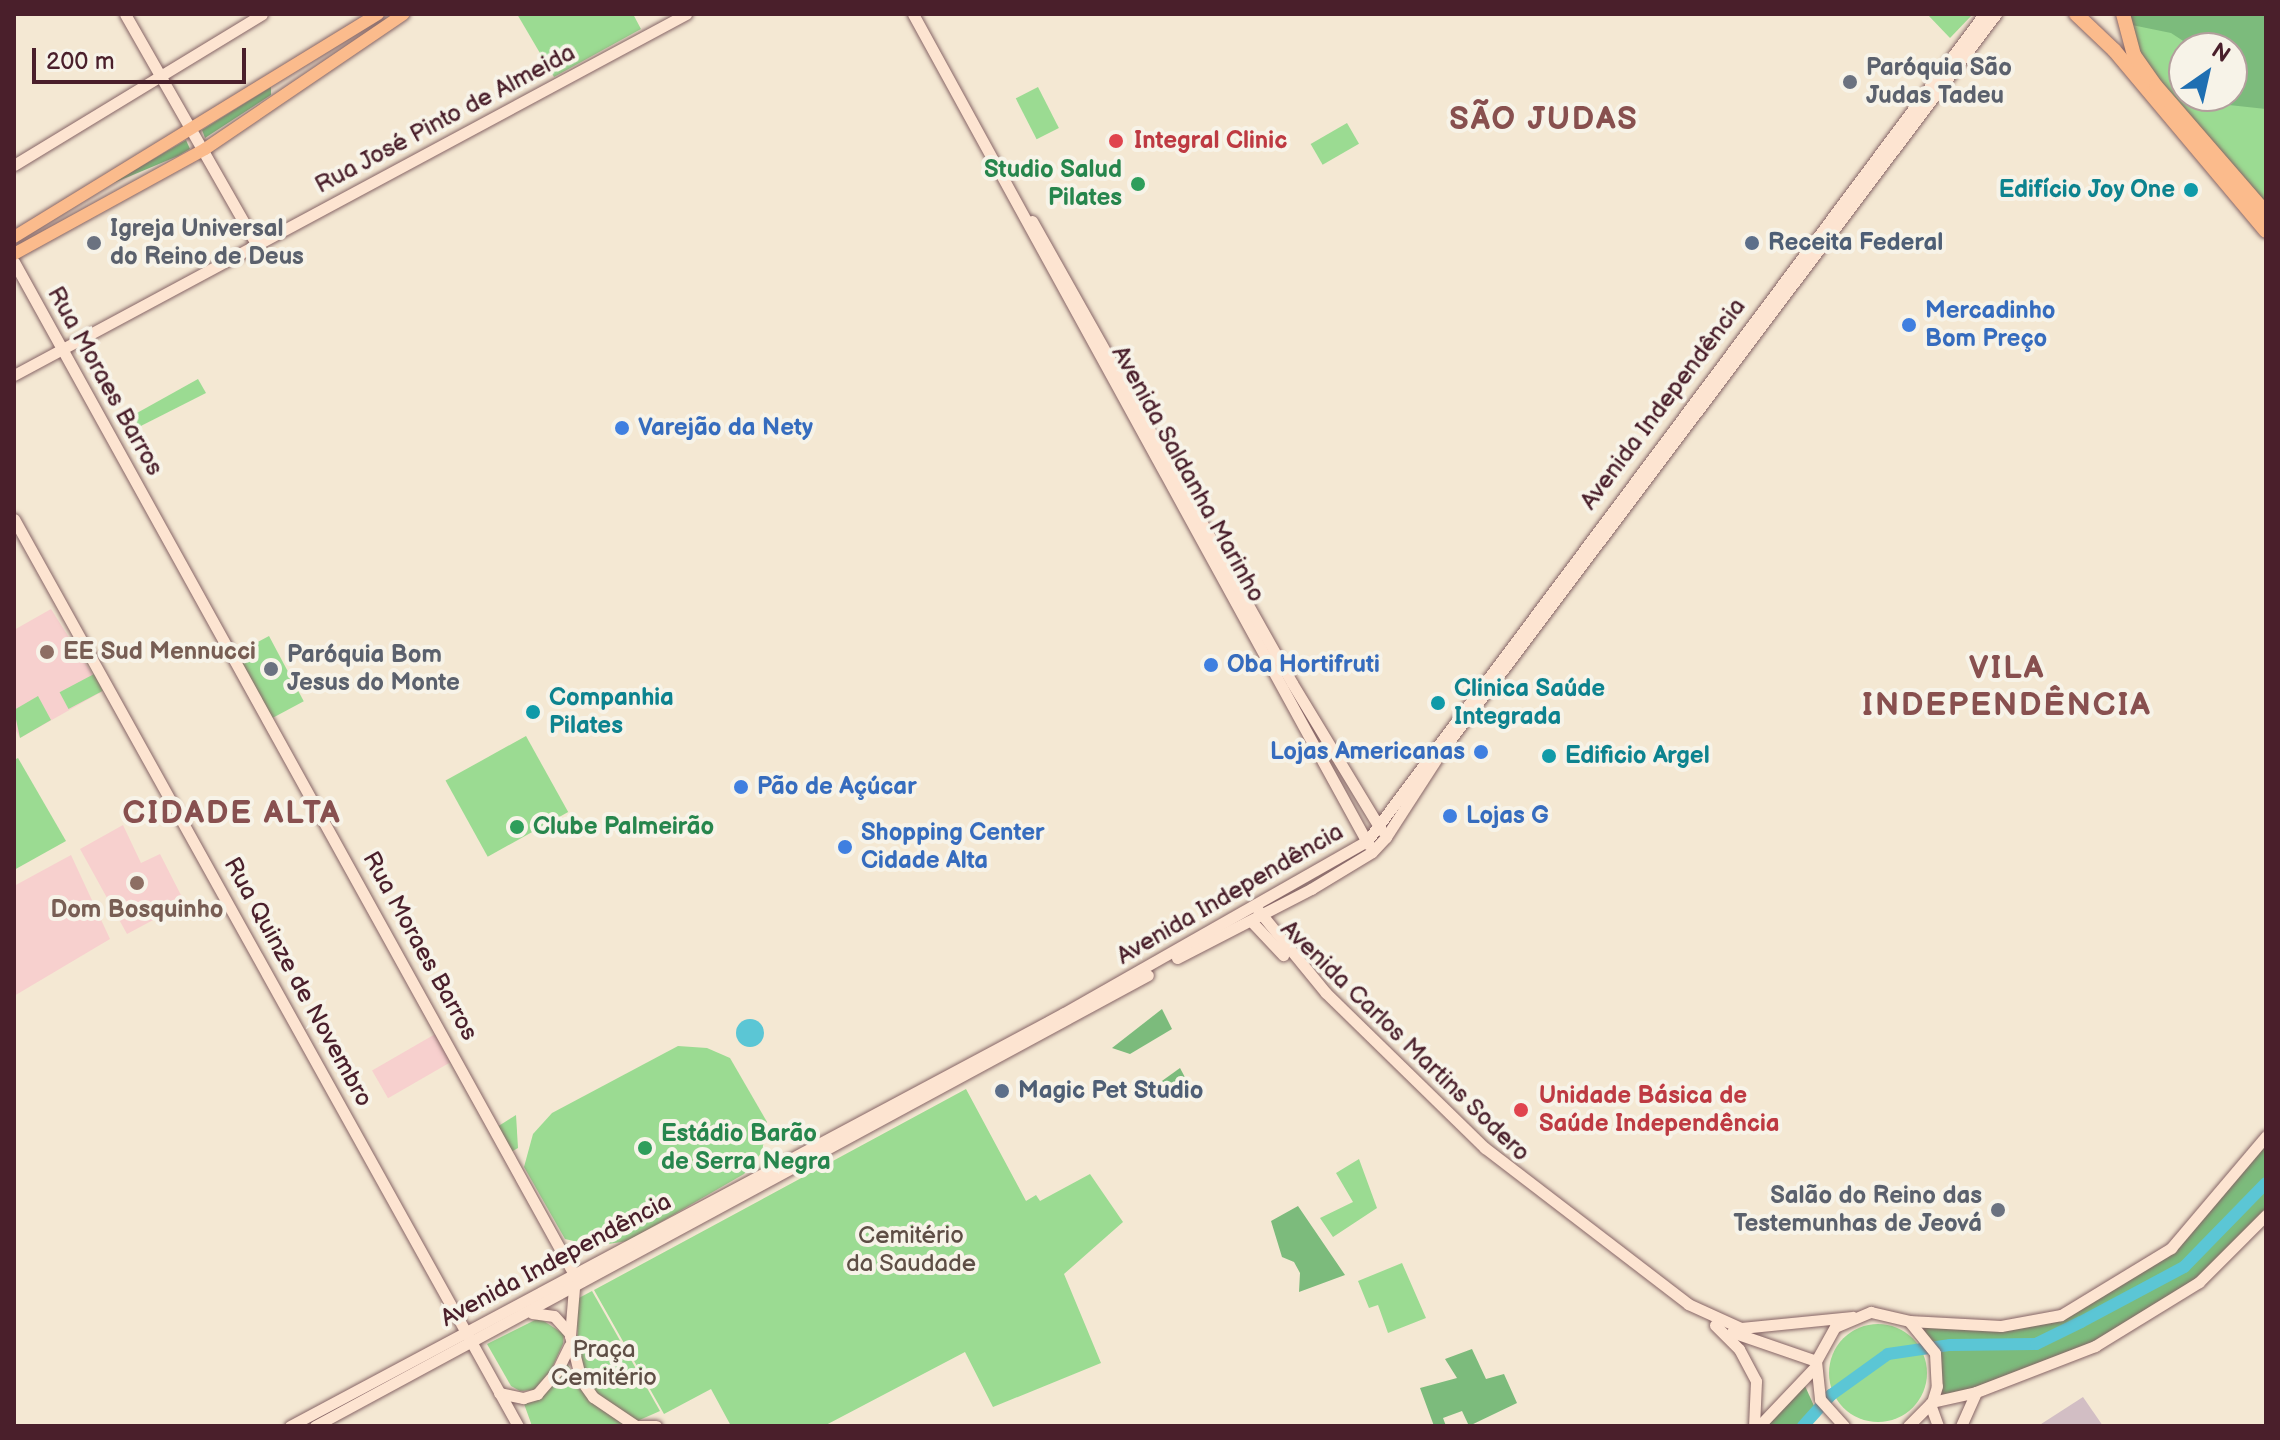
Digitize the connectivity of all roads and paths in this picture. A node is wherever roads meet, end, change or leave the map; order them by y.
1 (125, 14) edge
2 (262, 14) edge
3 (378, 14) edge
4 (404, 14) edge
5 (686, 14) edge
6 (1984, 14) edge
7 (1996, 14) edge
8 (2076, 14) edge
9 (2115, 14) edge
10 (2123, 14) edge
11 (918, 16) edge
12 (1943, 67) junction
13 (159, 74) junction
14 (2156, 86) junction
15 (969, 115) junction
16 (1918, 118) junction
17 (194, 130) junction
18 (205, 149) junction
19 (14, 165) edge
20 (2266, 213) edge
21 (2266, 231) edge
22 (14, 237) edge
23 (257, 245) junction
24 (14, 254) edge
25 (14, 262) edge
26 (62, 348) junction
27 (14, 375) edge
28 (14, 519) edge
29 (1451, 723) junction
30 (1441, 752) junction
31 (1378, 826) junction
32 (1386, 837) junction
33 (1369, 847) junction
34 (1256, 903) junction
35 (1255, 918) junction
36 (1199, 947) junction
37 (879, 1110) junction
38 (2266, 1136) edge
39 (779, 1177) junction
40 (2266, 1215) edge
41 (576, 1282) junction
42 (527, 1313) junction
43 (1852, 1317) junction
44 (1909, 1321) junction
45 (1715, 1325) junction
46 (570, 1337) junction
47 (470, 1339) junction
48 (1815, 1364) junction
49 (1976, 1392) junction
50 (499, 1393) junction
51 (1931, 1403) junction
52 (290, 1426) edge
53 (315, 1426) edge
54 (518, 1426) edge
55 (637, 1426) edge
56 (656, 1426) edge
57 (1757, 1426) edge
58 (1844, 1426) edge
59 (1908, 1426) edge
60 (1938, 1426) edge
61 (1961, 1426) edge

1 - 13 main road
2 - 13 main road
3 - 17 main road
4 - 18 main road
5 - 23 main road, Rua José Pinto de Almeida
6 - 12 main road, Avenida Independência
7 - 16 main road, Avenida Independência
8 - 21 highway
9 - 14 highway
10 - 14 highway
11 - 15 main road, Avenida Saldanha Marinho
12 - 16 main road
12 - 29 main road, Avenida Independência
13 - 17 main road
13 - 19 main road
14 - 20 highway
15 - 31 main road, Avenida Saldanha Marinho
15 - 33 main road, Avenida Saldanha Marinho
16 - 30 main road, Avenida Independência
17 - 18 main road
17 - 22 main road
18 - 23 main road
18 - 24 main road
23 - 26 main road, Rua José Pinto de Almeida
25 - 26 main road, Rua Moraes Barros
26 - 27 main road, Rua José Pinto de Almeida
26 - 41 main road, Rua Moraes Barros
28 - 47 main road, Rua Quinze de Novembro
29 - 30 main road
29 - 31 main road, Avenida Independência
30 - 32 main road, Avenida Independência
31 - 32 main road, Avenida Saldanha Marinho
31 - 33 main road, Avenida Independência
32 - 33 main road, Avenida Independência
33 - 34 main road, Avenida Independência
33 - 35 main road, Avenida Independência
34 - 35 main road, Avenida Carlos Martins Sodero
34 - 36 main road
34 - 37 main road, Avenida Independência
35 - 36 main road, Avenida Independência
35 - 43 main road, Avenida Carlos Martins Sodero
35 - 45 main road, Avenida Carlos Martins Sodero
36 - 39 main road, Avenida Independência
37 - 39 main road
37 - 41 main road, Avenida Independência
38 - 44 main road, Avenida Carlos Martins Sodero
39 - 41 main road, Avenida Independência
40 - 49 main road
41 - 42 main road, Avenida Independência
41 - 46 main road
41 - 47 main road, Avenida Independência
42 - 46 main road
42 - 47 main road, Avenida Independência
43 - 44 main road, Avenida Carlos Martins Sodero
43 - 48 main road
44 - 51 main road
45 - 48 main road, Avenida Carlos Martins Sodero
45 - 57 main road
46 - 50 main road
46 - 55 main road
47 - 50 main road, Rua Quinze de Novembro
47 - 52 main road, Avenida Independência
47 - 53 main road, Avenida Independência
48 - 57 main road
48 - 58 main road
49 - 51 main road
49 - 61 main road
50 - 54 main road, Rua Quinze de Novembro
51 - 59 main road
51 - 60 main road
55 - 56 main road

